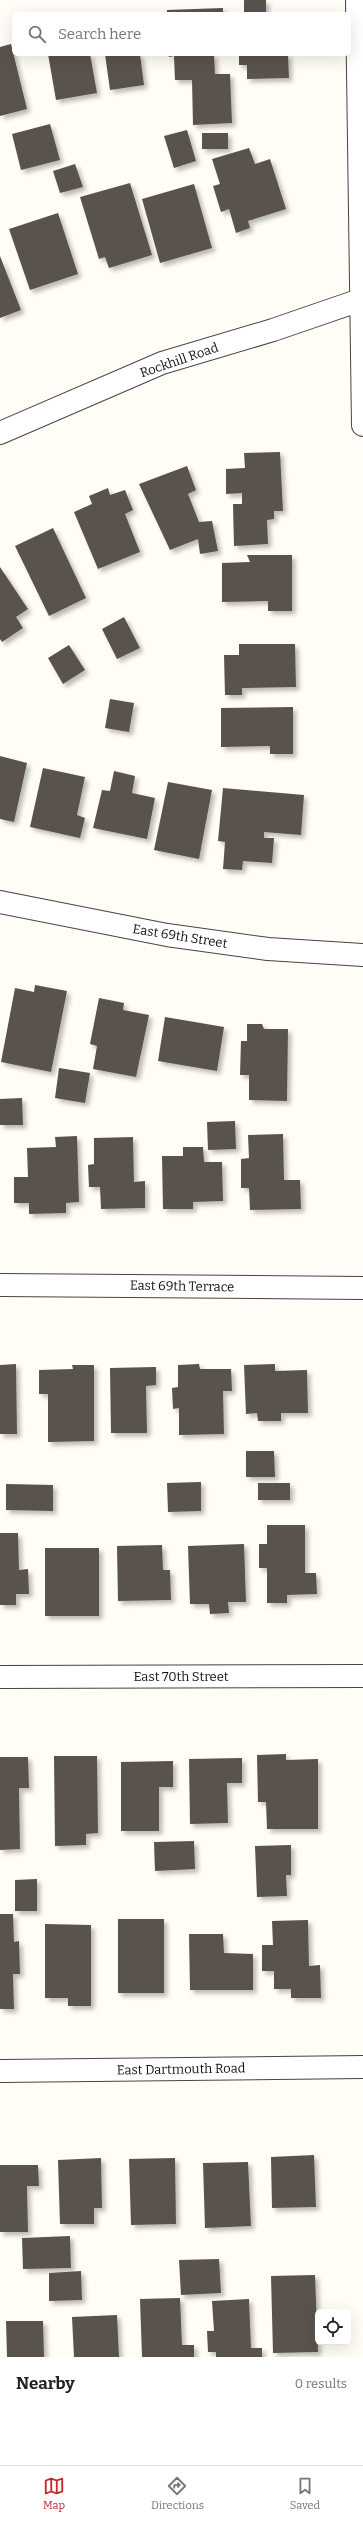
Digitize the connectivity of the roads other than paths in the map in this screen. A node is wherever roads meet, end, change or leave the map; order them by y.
1 (357, 0) edge
2 (362, 299) edge
3 (363, 425) edge
4 (0, 433) edge
5 (0, 902) edge
6 (363, 955) edge
7 (0, 1285) edge
8 (363, 1288) edge
9 (363, 1676) edge
10 (0, 1677) edge
11 (363, 2067) edge
12 (0, 2071) edge

1 - 2 street
2 - 3 street
2 - 4 street, Rockhill Road
5 - 6 street, East 69th Street
7 - 8 street, East 69th Terrace
9 - 10 street, East 70th Street
11 - 12 street, East Dartmouth Road

